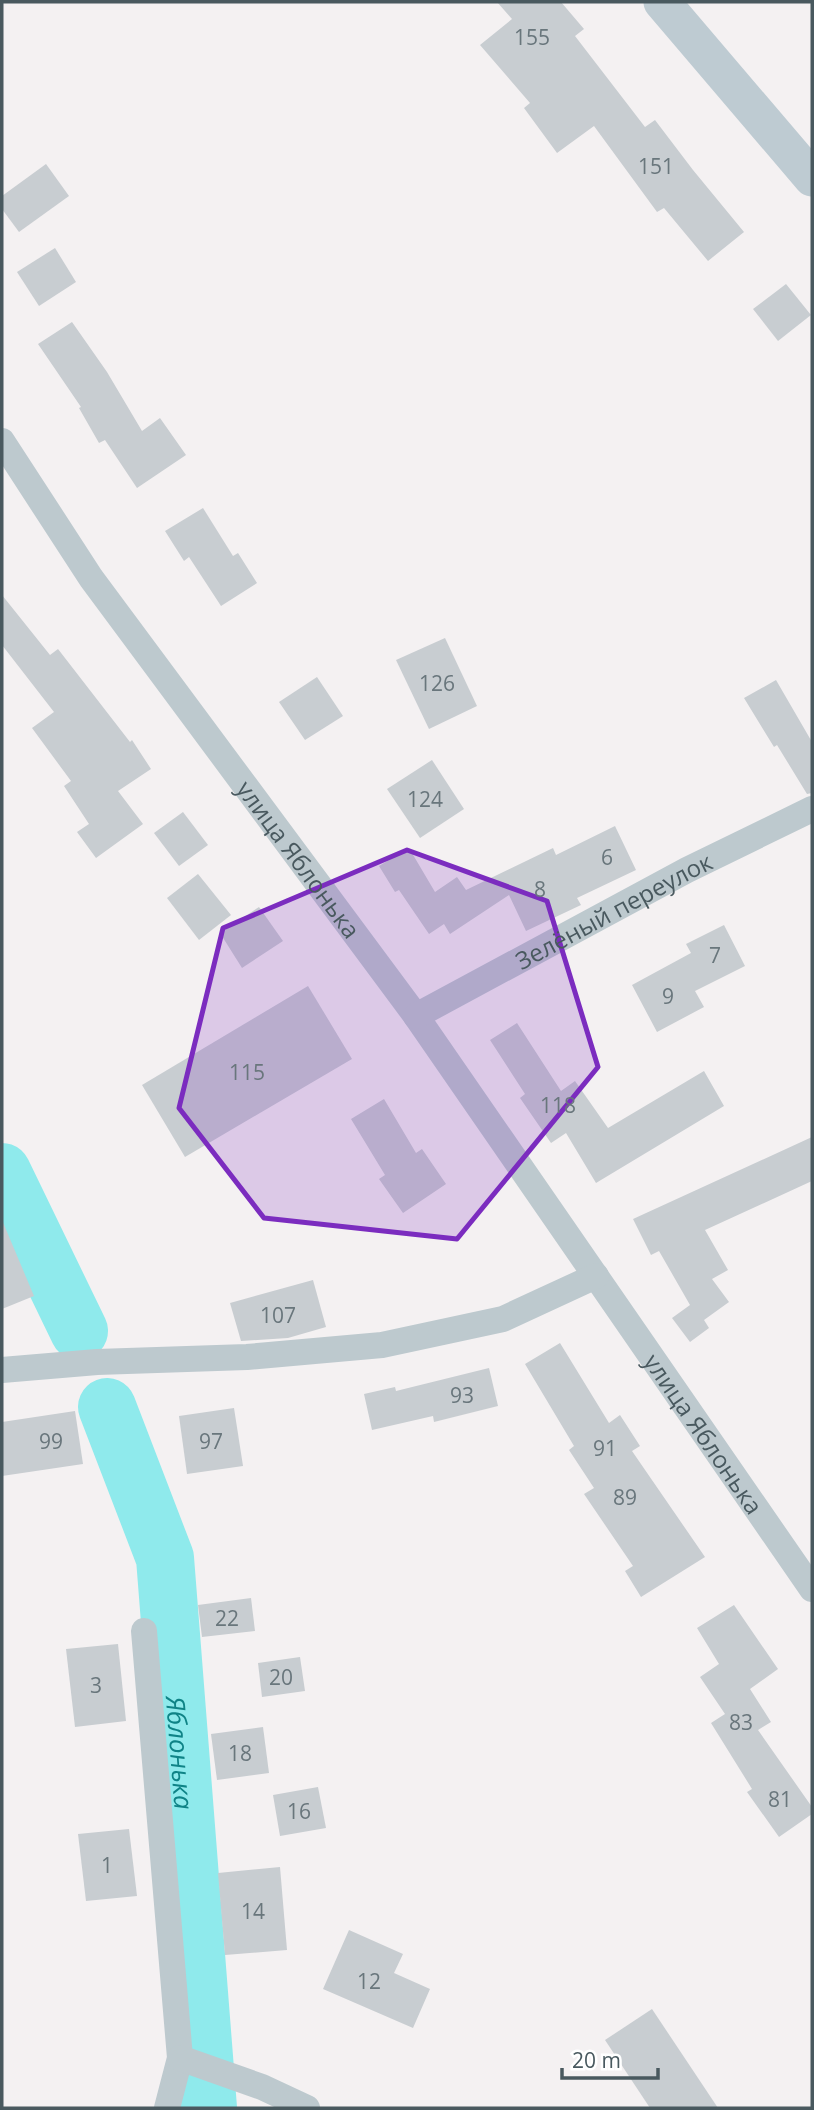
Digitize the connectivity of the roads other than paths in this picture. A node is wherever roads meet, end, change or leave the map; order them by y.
1 (662, 2) edge
2 (812, 178) edge
3 (2, 441) edge
4 (812, 809) edge
5 (416, 1016) junction
6 (596, 1276) junction
7 (2, 1370) edge
8 (812, 1589) edge
9 (144, 1632) dead end
10 (180, 2058) junction
11 (167, 2108) edge
12 (307, 2108) edge

1 - 2 main road
3 - 5 street, улица Яблонька
4 - 5 street, Зелёный переулок
5 - 6 street, улица Яблонька
6 - 7 street
6 - 8 street, улица Яблонька
9 - 10 street
10 - 11 street
10 - 12 street

